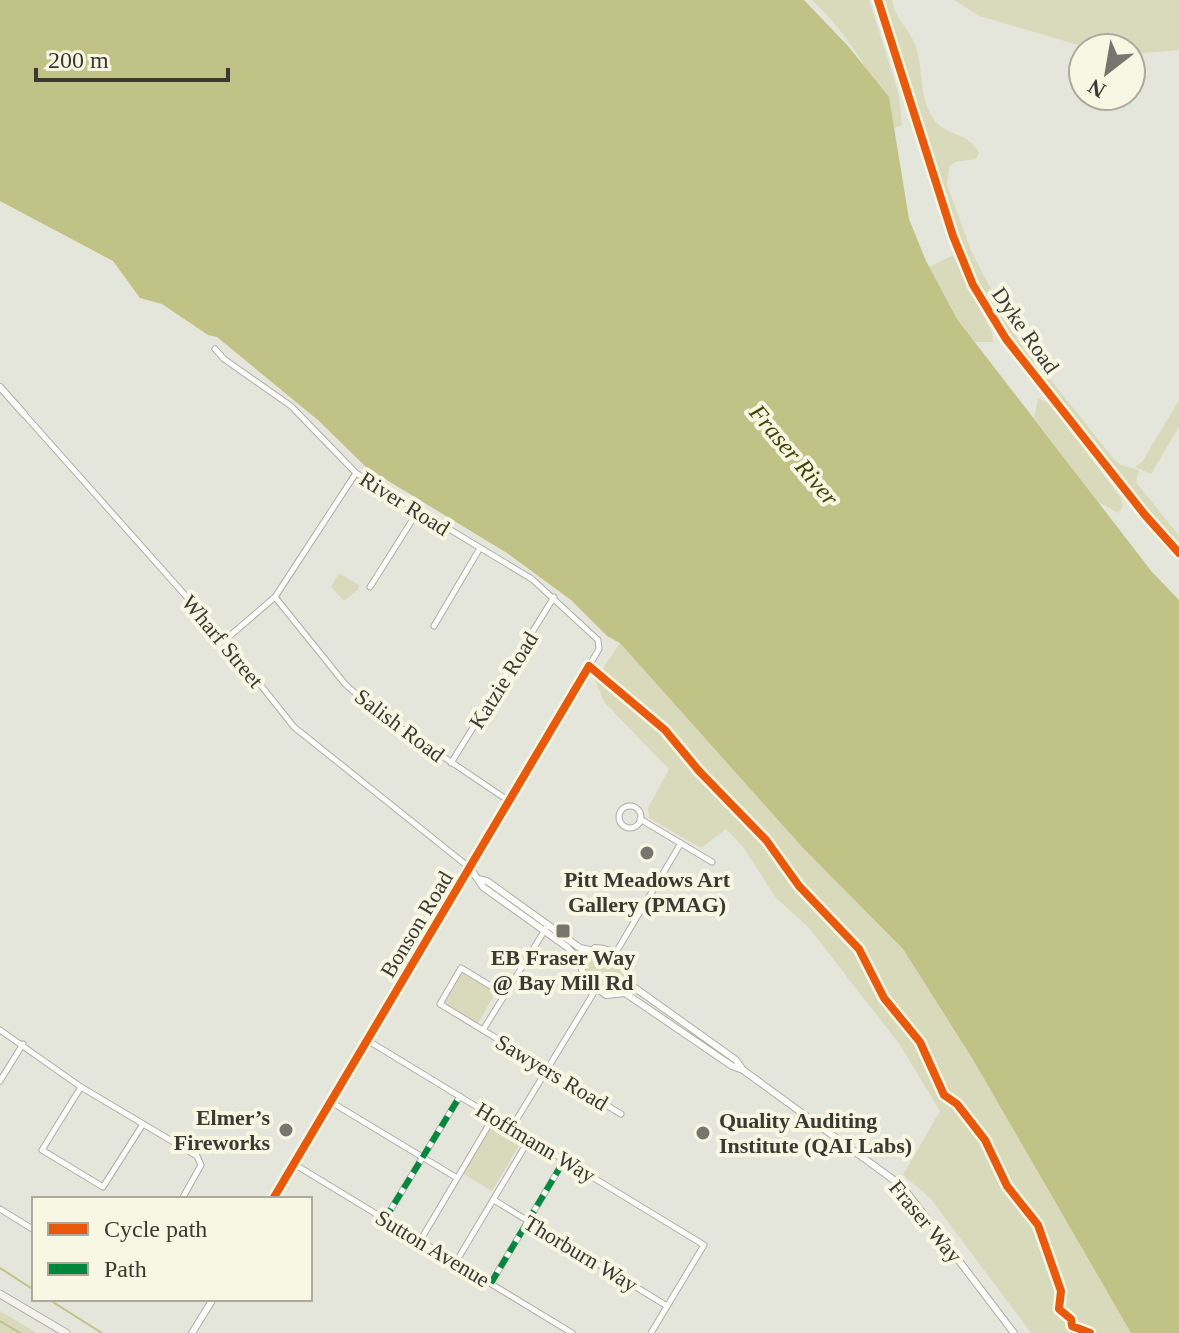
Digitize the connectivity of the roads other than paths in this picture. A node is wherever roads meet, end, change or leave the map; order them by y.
1 (878, 0) edge
2 (215, 349) dead end
3 (0, 387) edge
4 (24, 414) joint
5 (356, 473) junction
6 (418, 511) junction
7 (480, 548) junction
8 (1179, 553) edge
9 (370, 587) dead end
10 (275, 597) junction
11 (554, 597) junction
12 (434, 626) dead end
13 (225, 640) junction
14 (599, 649) joint
15 (451, 763) junction
16 (509, 801) junction
17 (640, 819) junction
18 (681, 843) junction
19 (712, 862) dead end
20 (470, 868) junction
21 (546, 928) junction
22 (589, 950) junction
23 (615, 954) junction
24 (580, 961) junction
25 (631, 985) junction
26 (596, 989) junction
27 (625, 993) junction
28 (504, 994) junction
29 (0, 1030) edge
30 (483, 1030) junction
31 (367, 1040) junction
32 (23, 1044) junction
33 (547, 1069) junction
34 (743, 1070) junction
35 (0, 1081) edge
36 (81, 1087) junction
37 (460, 1096) junction
38 (331, 1102) junction
39 (621, 1114) dead end
40 (494, 1116) junction
41 (143, 1124) junction
42 (512, 1127) junction
43 (530, 1138) junction
44 (422, 1157) junction
45 (565, 1159) junction
46 (294, 1164) junction
47 (457, 1178) junction
48 (183, 1197) edge
49 (274, 1197) edge
50 (494, 1200) junction
51 (0, 1209) edge
52 (385, 1219) junction
53 (528, 1221) junction
54 (32, 1229) edge
55 (420, 1241) junction
56 (456, 1262) junction
57 (491, 1283) junction
58 (0, 1294) edge
59 (212, 1301) edge
60 (667, 1306) junction
61 (66, 1333) edge
62 (192, 1333) edge
63 (572, 1333) edge
64 (651, 1333) edge
65 (1014, 1333) edge

1 - 8 street, Dyke Road
2 - 5 street, River Road
3 - 4 street, Wharf Street
4 - 13 street, Wharf Street
5 - 6 street, River Road
5 - 10 street
6 - 7 street, River Road
6 - 9 street
7 - 11 street, River Road
7 - 12 street
10 - 13 street
10 - 15 street, Salish Road
11 - 14 street, River Road
11 - 15 street, Katzie Road
13 - 20 street, Wharf Street
14 - 16 street, Bonson Road
15 - 16 street, Salish Road
16 - 20 street, Bonson Road
17 - 17 street
17 - 18 street
18 - 19 street
18 - 23 street
20 - 21 street
20 - 31 street, Bonson Road
21 - 22 street
21 - 24 street
21 - 28 street
22 - 23 street
22 - 24 street
23 - 25 street
24 - 26 street
25 - 27 street
25 - 34 street, Fraser Way
26 - 27 street
26 - 33 street
27 - 34 street, Fraser Way
28 - 30 street
28 - 30 street, Sawyers Road
29 - 32 street
30 - 33 street, Sawyers Road
31 - 37 street, Hoffmann Way
31 - 38 street, Bonson Road
32 - 35 street
32 - 36 street
33 - 39 street, Sawyers Road
33 - 42 street
34 - 65 street, Fraser Way
36 - 41 street
36 - 41 street
37 - 40 street, Hoffmann Way
37 - 44 street
38 - 44 street
38 - 46 street, Bonson Road
40 - 42 street, Hoffmann Way
40 - 47 street
41 - 48 street
42 - 43 street, Hoffmann Way
43 - 45 street, Hoffmann Way
43 - 50 street
44 - 47 street
44 - 52 street
45 - 53 street
45 - 60 street, Hoffmann Way
46 - 49 street, Bonson Road
46 - 52 street, Sutton Avenue
47 - 55 street
50 - 53 street, Thorburn Way
50 - 56 street
51 - 54 street
52 - 55 street, Sutton Avenue
53 - 57 street
53 - 60 street, Thorburn Way
55 - 56 street, Sutton Avenue
56 - 57 street, Sutton Avenue
57 - 63 street, Sutton Avenue
58 - 61 main road
59 - 62 street
60 - 64 street

